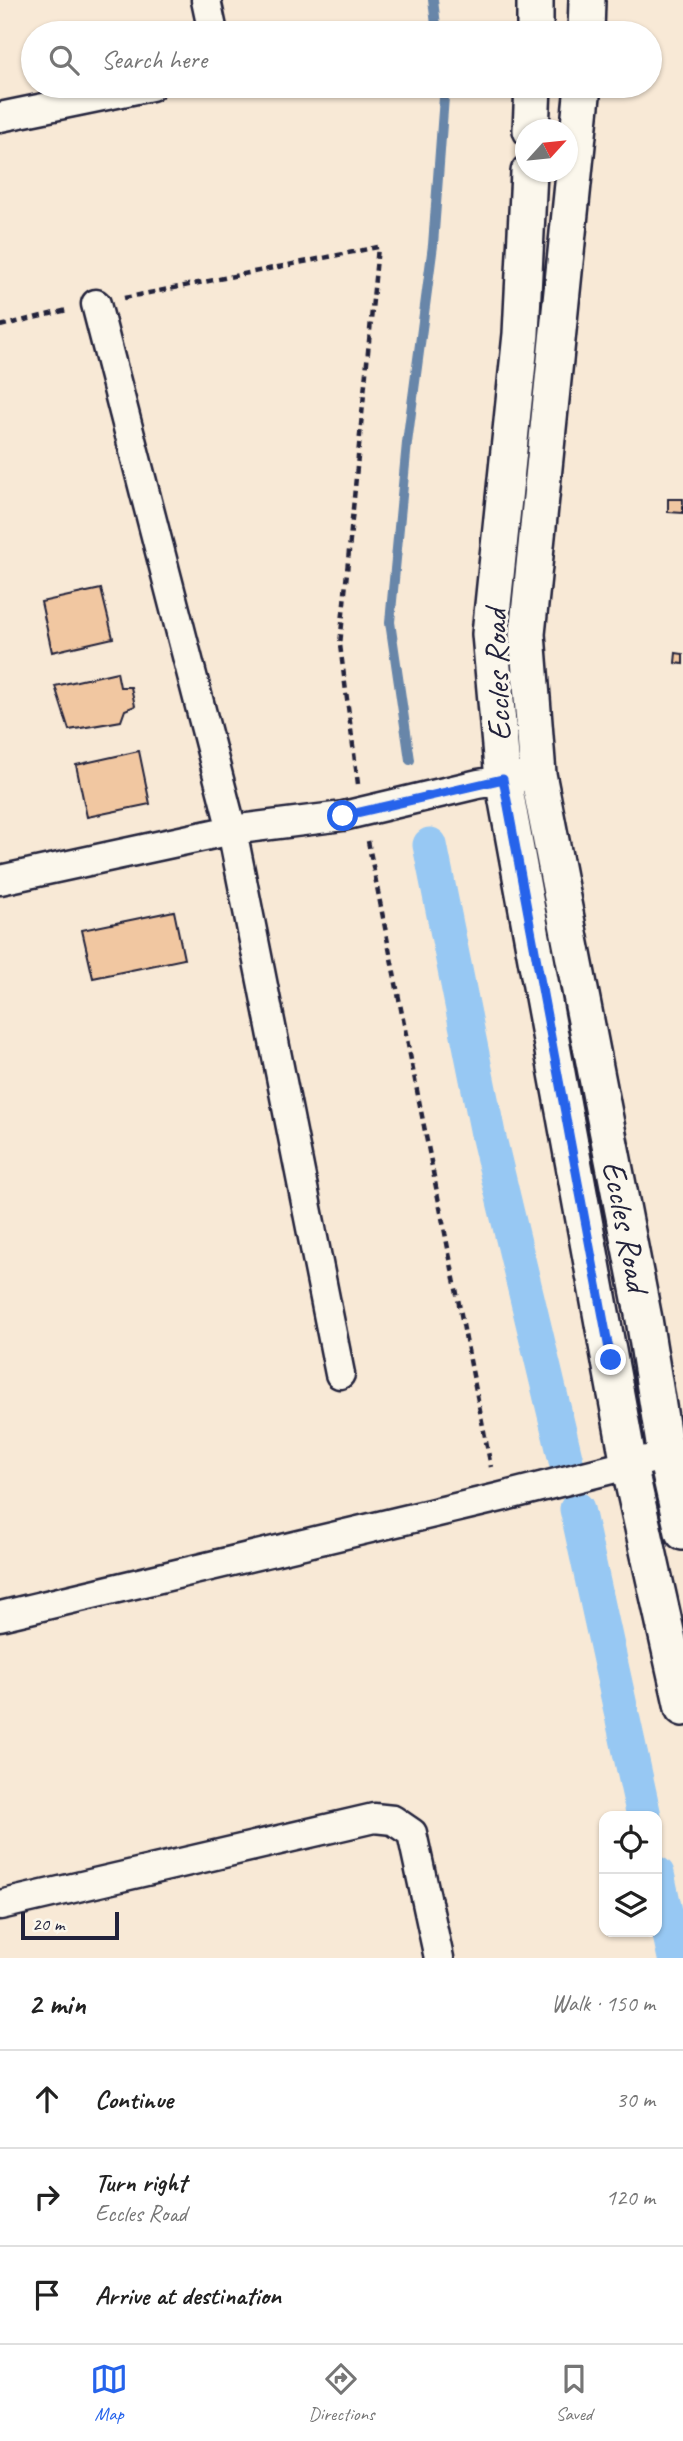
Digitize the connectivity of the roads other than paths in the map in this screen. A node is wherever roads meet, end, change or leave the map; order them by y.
1 (206, 0) edge
2 (535, 0) edge
3 (587, 0) edge
4 (210, 21) edge
5 (536, 21) edge
6 (586, 21) edge
7 (93, 98) edge
8 (532, 98) edge
9 (582, 98) edge
10 (0, 117) edge
11 (532, 119) edge
12 (529, 182) edge
13 (96, 304) road end
14 (537, 774) junction
15 (503, 779) junction
16 (232, 830) junction
17 (0, 880) edge
18 (340, 1374) dead end
19 (675, 1453) edge
20 (629, 1465) junction
21 (683, 1532) edge
22 (0, 1616) edge
23 (683, 1708) edge
24 (0, 1905) edge
25 (439, 1958) edge

1 - 4 street
2 - 5 street
3 - 6 street
7 - 10 street
8 - 11 street
9 - 14 street, Eccles Road
12 - 15 street, Eccles Road
13 - 16 street
14 - 15 street
14 - 19 street, Eccles Road
15 - 16 street
15 - 20 street, Eccles Road
16 - 17 street
16 - 18 street
19 - 20 street
19 - 21 street, Eccles Road
20 - 22 street
20 - 23 street, Eccles Road
24 - 25 street

